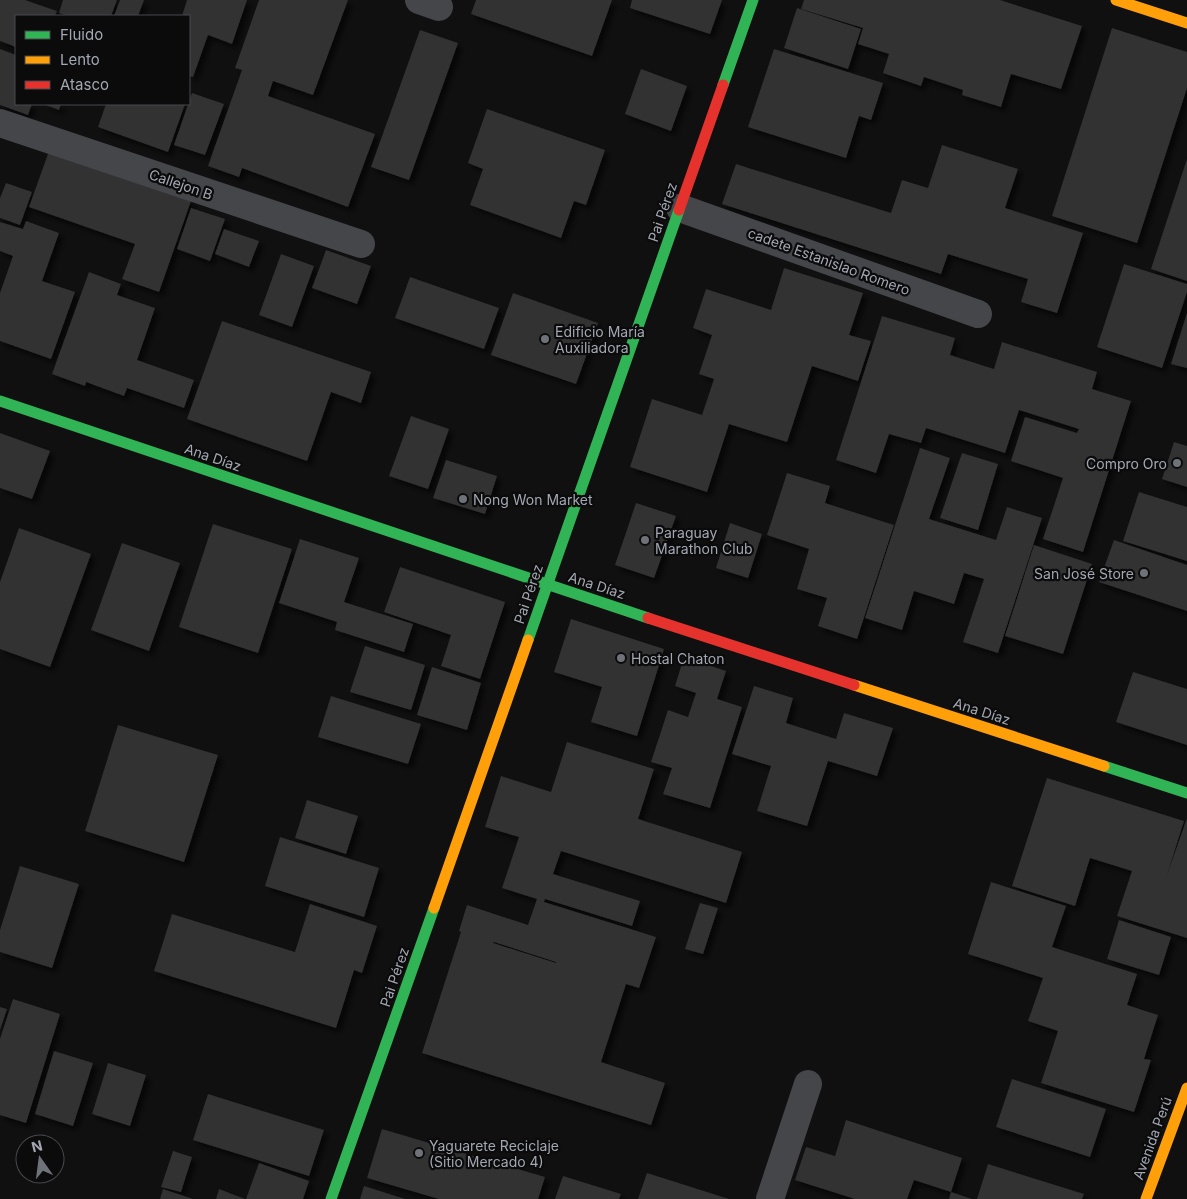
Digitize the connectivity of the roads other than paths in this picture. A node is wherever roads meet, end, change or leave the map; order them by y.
1 (753, 0) edge
2 (1116, 0) edge
3 (1187, 23) edge
4 (0, 123) edge
5 (680, 208) junction
6 (361, 244) dead end
7 (978, 314) dead end
8 (0, 401) edge
9 (547, 585) junction
10 (1187, 793) edge
11 (808, 1084) dead end
12 (1187, 1088) edge
13 (331, 1199) edge
14 (770, 1199) edge
15 (1146, 1199) edge

1 - 5 main road, Pai Pérez
2 - 3 main road
4 - 6 street, Callejon B
5 - 7 street, cadete Estanislao Romero
5 - 9 main road, Pai Pérez
8 - 9 main road, Ana Díaz
9 - 10 main road, Ana Díaz
9 - 13 main road, Pai Pérez
11 - 14 street
12 - 15 main road, Avenida Perú

